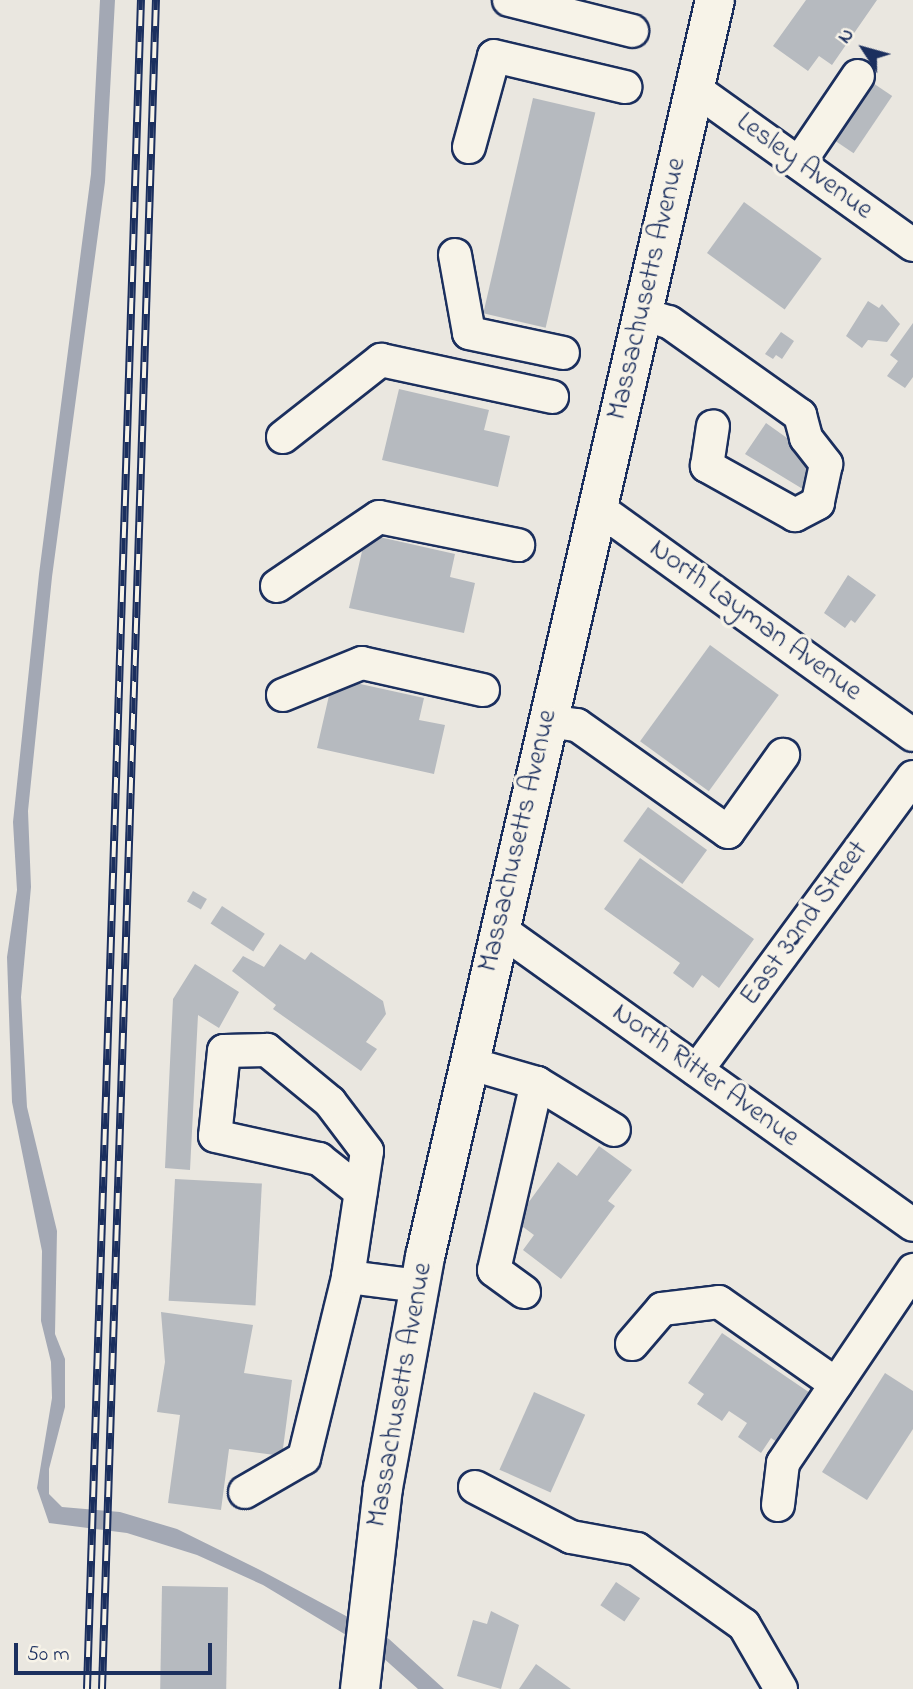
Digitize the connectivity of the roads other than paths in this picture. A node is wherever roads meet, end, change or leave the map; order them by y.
1 (509, 0) edge
2 (715, 0) edge
3 (632, 31) dead end
4 (858, 76) dead end
5 (625, 87) dead end
6 (695, 89) junction
7 (469, 147) dead end
8 (799, 163) junction
9 (907, 230) edge
10 (455, 255) dead end
11 (642, 314) junction
12 (563, 353) dead end
13 (552, 397) dead end
14 (713, 426) dead end
15 (283, 437) dead end
16 (598, 508) junction
17 (517, 545) dead end
18 (277, 586) dead end
19 (483, 690) dead end
20 (283, 695) dead end
21 (547, 721) junction
22 (913, 735) edge
23 (783, 755) dead end
24 (913, 777) edge
25 (498, 928) junction
26 (468, 1063) junction
27 (697, 1070) junction
28 (537, 1083) junction
29 (614, 1130) dead end
30 (361, 1192) junction
31 (913, 1226) edge
32 (913, 1270) edge
33 (348, 1278) junction
34 (419, 1286) junction
35 (524, 1292) dead end
36 (632, 1344) dead end
37 (836, 1384) junction
38 (475, 1487) dead end
39 (245, 1492) dead end
40 (778, 1505) dead end
41 (361, 1682) edge
42 (781, 1689) edge

1 - 3 street
2 - 6 main road, Massachusetts Avenue
4 - 8 street
5 - 7 street
6 - 8 street, Lesley Avenue
6 - 11 main road, Massachusetts Avenue
8 - 9 street, Lesley Avenue
10 - 12 street
11 - 14 street
11 - 16 main road, Massachusetts Avenue
13 - 15 street
16 - 21 main road, Massachusetts Avenue
16 - 22 street, North Layman Avenue
17 - 18 street
19 - 20 street
21 - 23 street
21 - 25 main road, Massachusetts Avenue
24 - 27 street, East 32nd Street
25 - 26 main road, Massachusetts Avenue
25 - 27 street, North Ritter Avenue
26 - 28 street
26 - 34 main road, Massachusetts Avenue
27 - 31 street, North Ritter Avenue
28 - 29 street
28 - 35 street
30 - 30 street
30 - 33 street
32 - 37 street
33 - 34 street
33 - 39 street
34 - 41 main road, Massachusetts Avenue
36 - 37 street
37 - 40 street
38 - 42 street

